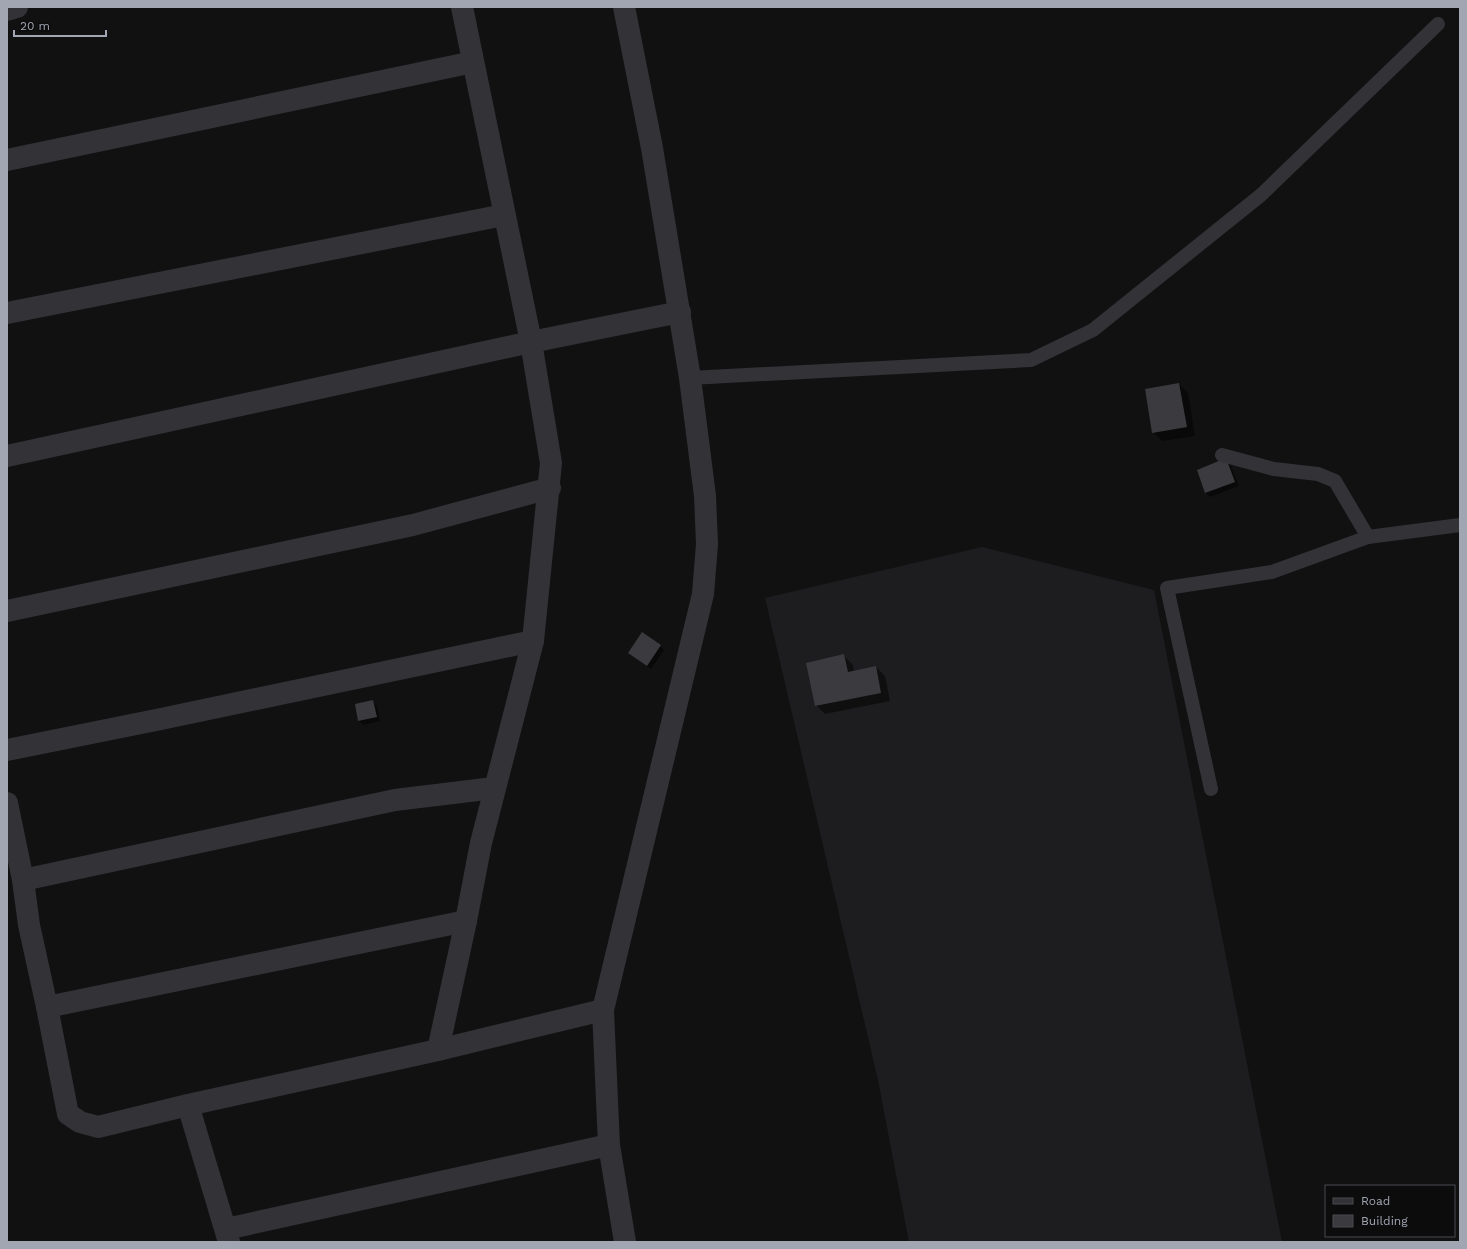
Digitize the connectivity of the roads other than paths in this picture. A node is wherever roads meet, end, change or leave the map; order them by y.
1 (17, 7) edge
2 (462, 7) edge
3 (624, 7) edge
4 (7, 10) edge
5 (1438, 24) dead end
6 (473, 62) junction
7 (7, 160) edge
8 (504, 215) junction
9 (680, 312) junction
10 (7, 313) edge
11 (530, 342) junction
12 (690, 378) junction
13 (1222, 455) dead end
14 (7, 456) edge
15 (550, 488) junction
16 (1460, 525) edge
17 (1368, 537) junction
18 (7, 611) edge
19 (533, 641) junction
20 (7, 750) edge
21 (494, 788) junction
22 (1211, 789) dead end
23 (7, 803) edge
24 (23, 880) junction
25 (466, 921) junction
26 (47, 1007) junction
27 (603, 1010) junction
28 (438, 1050) junction
29 (188, 1105) junction
30 (609, 1145) junction
31 (227, 1236) edge
32 (625, 1242) edge

1 - 4 street
2 - 6 street
3 - 9 street
5 - 12 lane
6 - 7 street
6 - 8 street
8 - 10 street
8 - 11 street
9 - 11 street
9 - 12 street
11 - 14 street
11 - 15 street
12 - 27 street
13 - 17 lane
15 - 18 street
15 - 19 street
16 - 17 lane
17 - 22 lane
19 - 20 street
19 - 21 street
21 - 24 street
21 - 25 street
23 - 24 street
24 - 26 street
25 - 26 street
25 - 28 street
26 - 29 street
27 - 28 street
27 - 30 street
28 - 29 street
29 - 31 street
30 - 31 street
30 - 32 street

